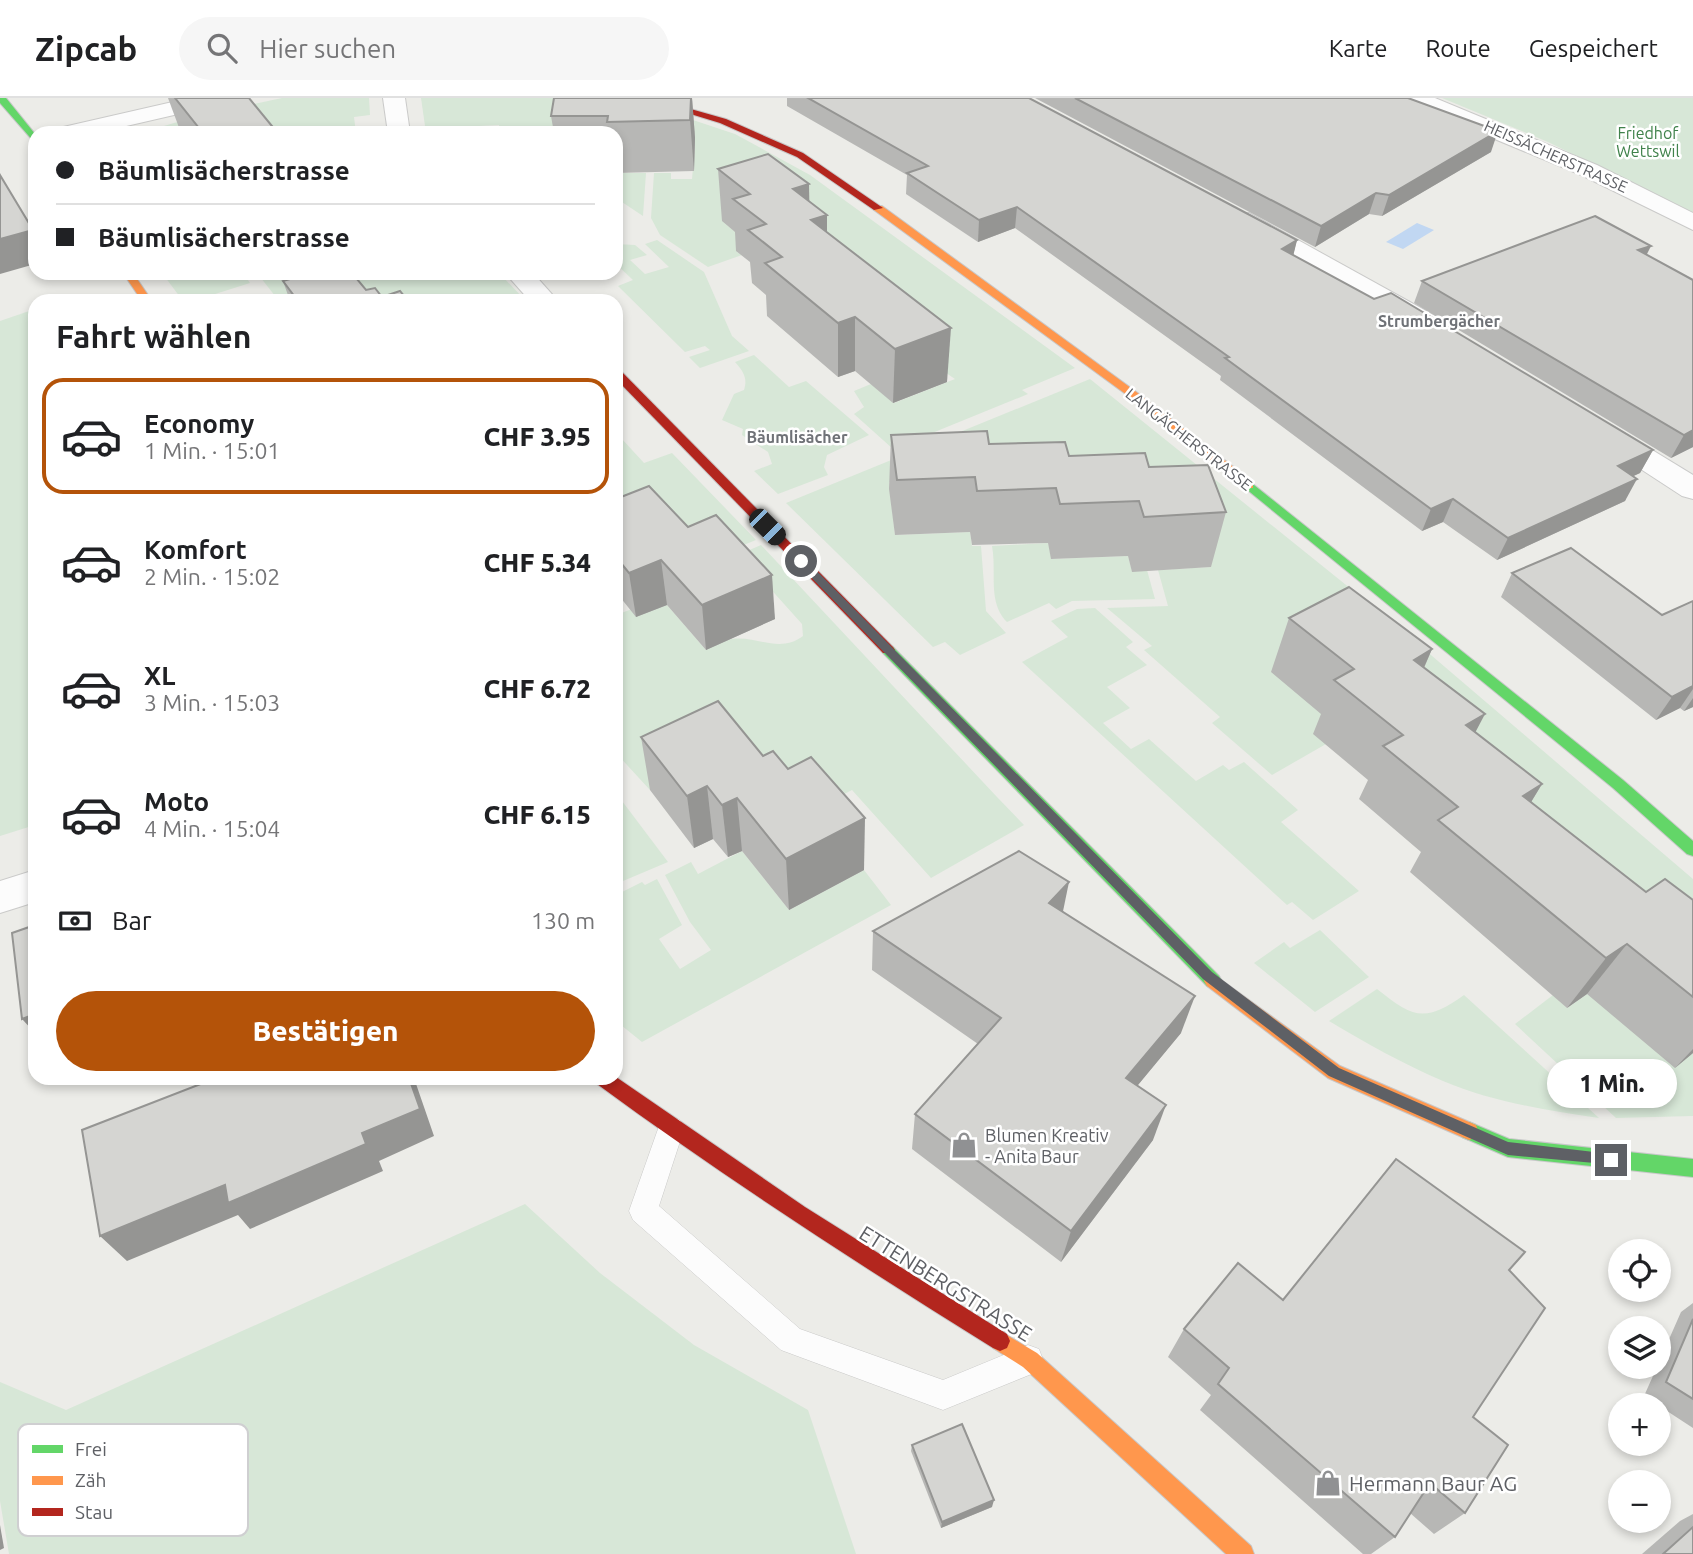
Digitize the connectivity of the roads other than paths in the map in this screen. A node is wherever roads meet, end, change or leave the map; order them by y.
1 (1, 98) edge
2 (218, 98) edge
3 (394, 98) edge
4 (642, 98) edge
5 (1416, 98) edge
6 (97, 126) edge
7 (398, 126) edge
8 (28, 131) edge
9 (1229, 209) edge
10 (1693, 223) edge
11 (525, 280) edge
12 (538, 294) edge
13 (1449, 336) edge
14 (623, 379) edge
15 (1578, 416) edge
16 (1693, 489) edge
17 (1693, 850) edge
18 (28, 888) edge
19 (0, 897) edge
20 (612, 1085) edge
21 (671, 1129) junction
22 (1693, 1168) edge
23 (1030, 1360) junction
24 (1242, 1554) edge

1 - 8 street
2 - 6 street
3 - 7 street
4 - 17 street, LANGÄCHERSTRASSE
5 - 10 street, HEISSÄCHERSTRASSE
9 - 13 street
11 - 12 street
14 - 22 street
15 - 16 street
18 - 19 street
20 - 21 street, ETTENBERGSTRASSE
21 - 23 street, ETTENBERGSTRASSE
21 - 23 lane
23 - 24 street, ETTENBERGSTRASSE

